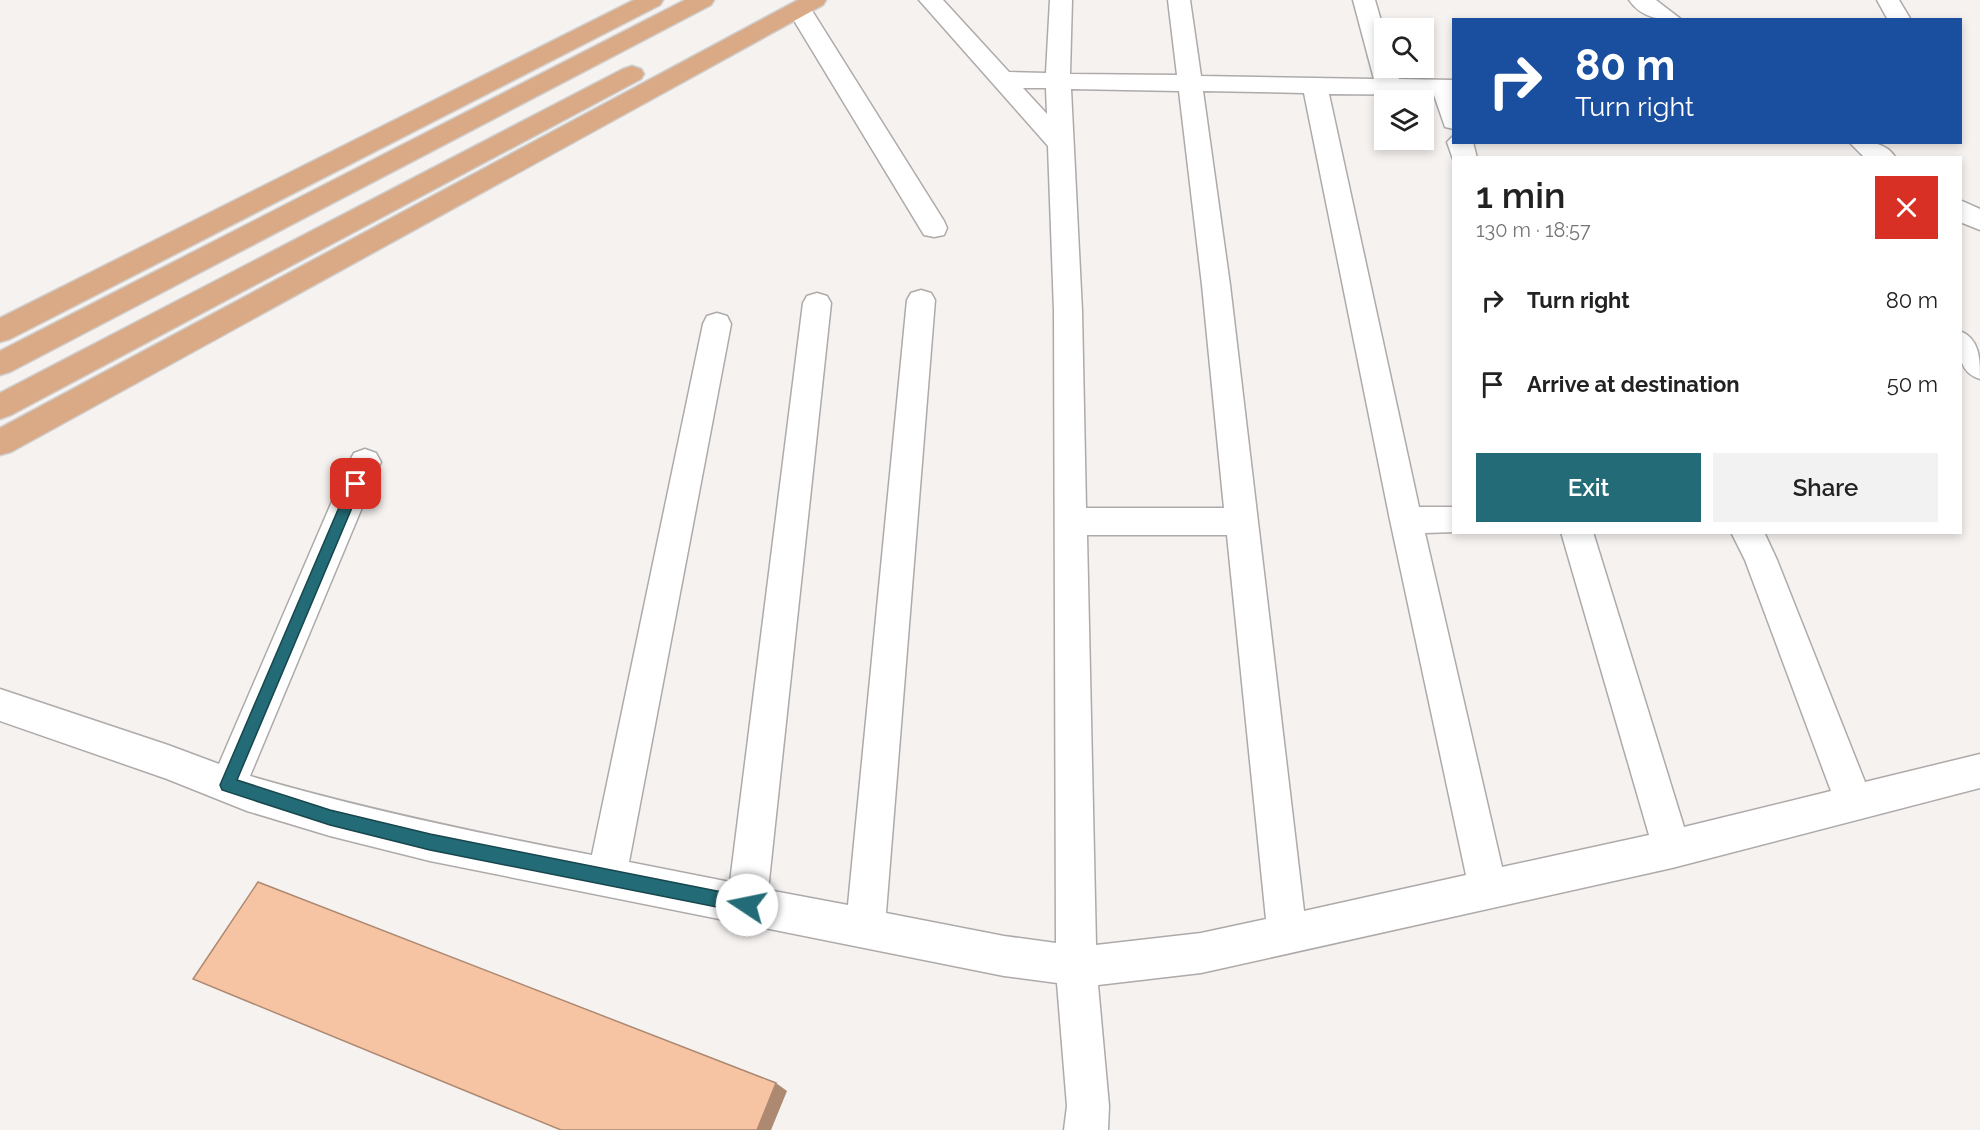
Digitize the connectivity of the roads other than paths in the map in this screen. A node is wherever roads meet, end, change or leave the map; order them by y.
1 (652, 0) edge
2 (703, 0) edge
3 (771, 0) edge
4 (930, 0) edge
5 (1061, 0) edge
6 (1179, 0) edge
7 (1364, 0) edge
8 (1640, 0) edge
9 (1888, 0) edge
10 (807, 4) edge
11 (1668, 18) edge
12 (1899, 18) edge
13 (1002, 80) junction
14 (1058, 81) junction
15 (1189, 83) junction
16 (1315, 86) junction
17 (1389, 87) junction
18 (1449, 88) edge
19 (1452, 108) edge
20 (1864, 144) edge
21 (1062, 146) junction
22 (1880, 156) edge
23 (1962, 209) edge
24 (1980, 221) edge
25 (934, 228) dead end
26 (921, 300) dead end
27 (817, 303) dead end
28 (717, 324) dead end
29 (0, 331) edge
30 (1962, 345) edge
31 (0, 364) edge
32 (1980, 368) edge
33 (0, 407) edge
34 (0, 443) edge
35 (365, 462) dead end
36 (1406, 520) junction
37 (1452, 520) edge
38 (1242, 521) junction
39 (1070, 522) junction
40 (1578, 534) edge
41 (1748, 534) edge
42 (0, 705) edge
43 (1980, 771) edge
44 (228, 785) junction
45 (1854, 803) junction
46 (1672, 849) junction
47 (606, 878) junction
48 (1488, 890) junction
49 (747, 905) junction
50 (865, 929) junction
51 (1287, 934) junction
52 (1076, 966) junction
53 (1086, 1130) edge

1 - 29 main road
2 - 31 main road
3 - 33 main road
4 - 13 street
5 - 14 street
6 - 15 street
7 - 17 street
8 - 11 street
9 - 12 street
10 - 25 street
10 - 34 main road
13 - 14 street
13 - 21 street
14 - 15 street
14 - 21 street
15 - 16 street
15 - 38 street
16 - 17 street
16 - 36 street
17 - 18 street
18 - 19 street
20 - 22 street
21 - 39 street
23 - 24 street
26 - 50 street
27 - 49 street
28 - 47 street
30 - 32 street
35 - 44 street
36 - 37 street
36 - 48 street
38 - 39 street
38 - 51 street
39 - 52 street
40 - 46 street
41 - 45 street
42 - 44 street
43 - 45 street
44 - 47 street
45 - 46 street
46 - 48 street
47 - 49 street
48 - 51 street
49 - 50 street
50 - 52 street
51 - 52 street
52 - 53 street

